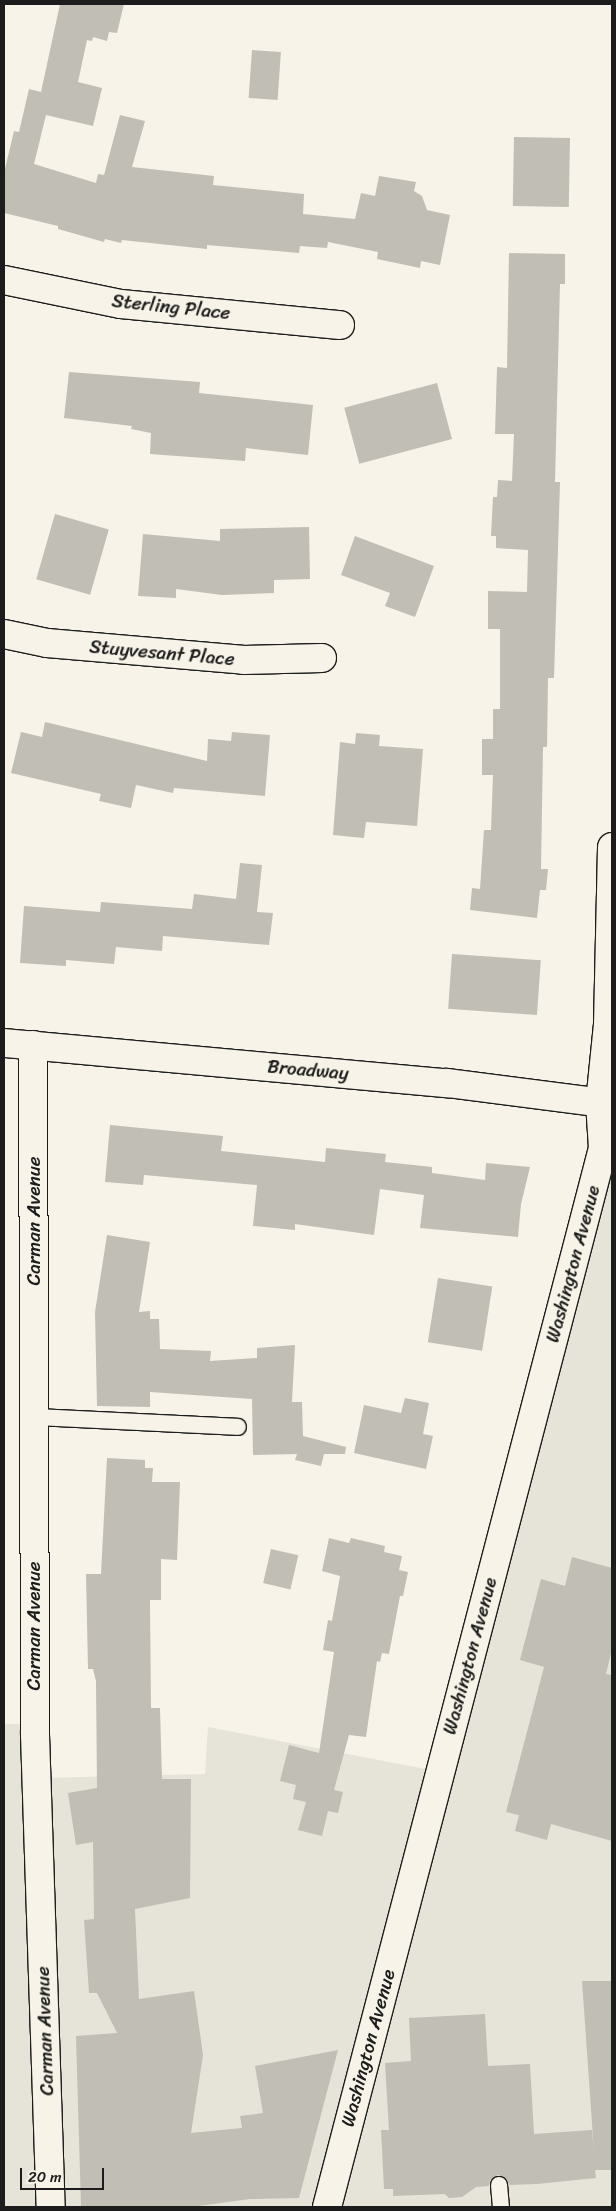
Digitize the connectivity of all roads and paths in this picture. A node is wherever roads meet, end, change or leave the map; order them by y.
1 (4, 280) edge
2 (340, 325) dead end
3 (4, 634) edge
4 (322, 658) dead end
5 (612, 847) edge
6 (4, 1042) edge
7 (34, 1045) junction
8 (606, 1104) edge
9 (34, 1417) junction
10 (238, 1427) dead end
11 (499, 2185) dead end
12 (51, 2207) edge
13 (327, 2207) edge
14 (501, 2207) edge

1 - 2 street, Sterling Place
3 - 4 street, Stuyvesant Place
5 - 8 street, Washington Avenue
6 - 7 street, Broadway
7 - 8 street, Broadway
7 - 9 street, Carman Avenue
8 - 13 street, Washington Avenue
9 - 10 lane
9 - 12 street, Carman Avenue
11 - 14 lane

